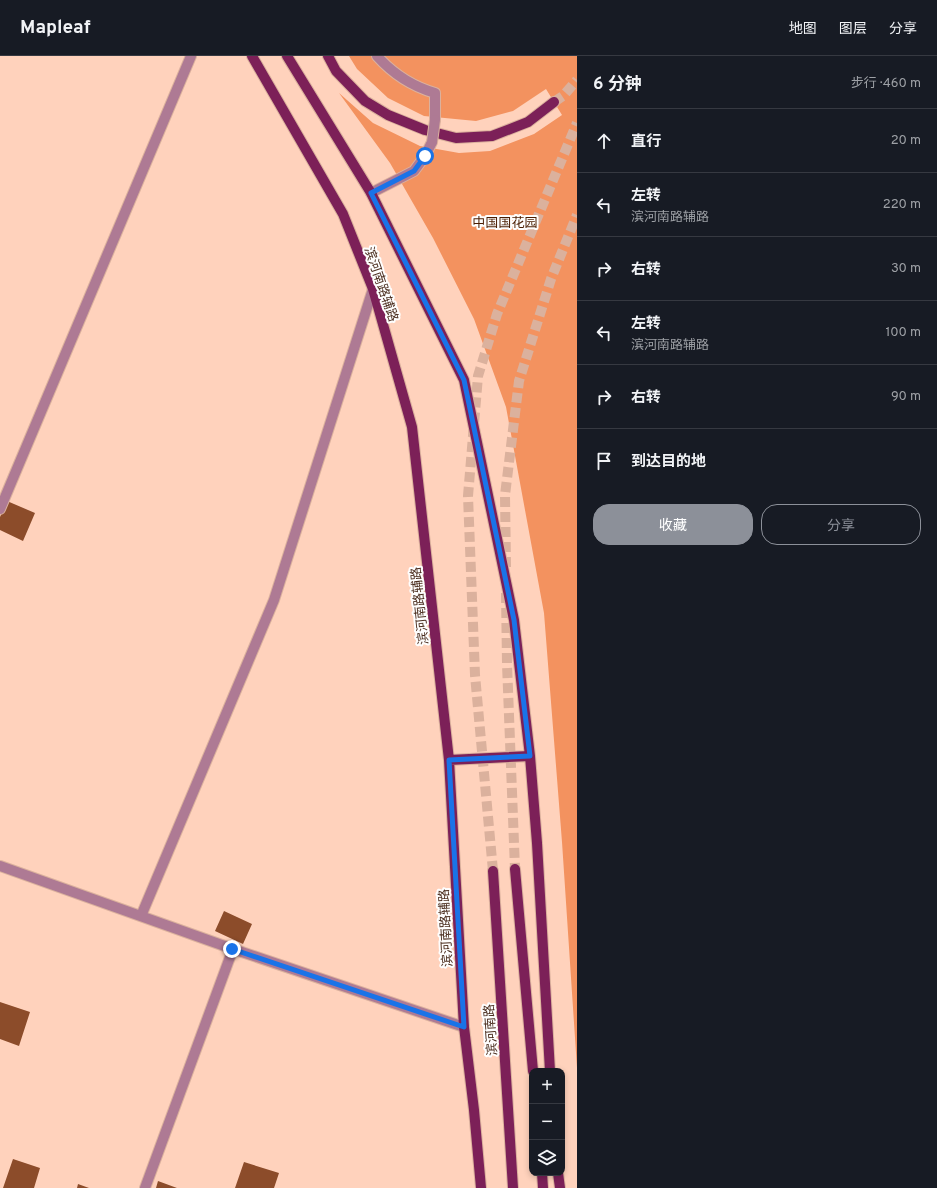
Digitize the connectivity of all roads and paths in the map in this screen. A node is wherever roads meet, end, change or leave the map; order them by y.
1 (191, 56) edge
2 (252, 56) edge
3 (287, 56) edge
4 (328, 56) edge
5 (377, 56) edge
6 (554, 102) tunnel mouth
7 (371, 193) junction
8 (373, 289) junction
9 (0, 509) edge
10 (530, 756) junction
11 (449, 760) junction
12 (0, 866) edge
13 (515, 869) tunnel mouth
14 (493, 871) tunnel mouth
15 (141, 916) junction
16 (232, 949) junction
17 (464, 1027) junction
18 (533, 1068) edge
19 (550, 1068) edge
20 (542, 1176) edge
21 (558, 1176) edge
22 (145, 1188) edge
23 (481, 1188) edge
24 (513, 1188) edge
25 (543, 1188) edge
26 (560, 1188) edge

1 - 9 street
2 - 8 main road, 滨河南路辅路
3 - 7 main road, 滨河南路辅路
4 - 6 main road
5 - 7 street, bridge
7 - 10 main road, 滨河南路辅路
8 - 11 main road, 滨河南路辅路
8 - 15 street
10 - 11 main road
10 - 19 main road, 滨河南路辅路
11 - 17 main road, 滨河南路辅路
12 - 15 street
13 - 18 main road
14 - 24 main road, 滨河南路
15 - 16 street
16 - 17 street
16 - 22 street
17 - 23 main road, 滨河南路辅路
20 - 25 main road
21 - 26 main road

